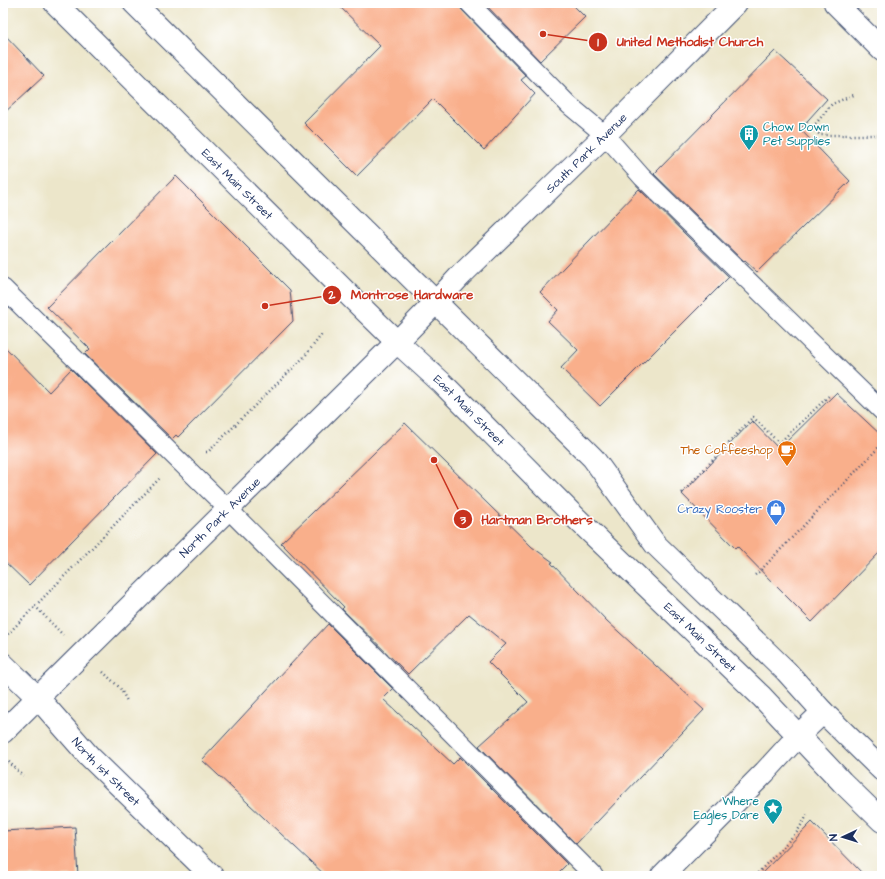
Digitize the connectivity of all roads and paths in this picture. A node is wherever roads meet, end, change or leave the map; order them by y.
1 (55, 3) edge
2 (134, 3) edge
3 (469, 3) edge
4 (736, 3) edge
5 (835, 3) edge
6 (882, 50) edge
7 (856, 94) dead end
8 (807, 122) dead end
9 (813, 127) junction
10 (605, 135) junction
11 (882, 135) edge
12 (3, 288) edge
13 (436, 302) junction
14 (323, 333) dead end
15 (397, 342) junction
16 (846, 377) junction
17 (882, 411) edge
18 (882, 444) edge
19 (201, 452) dead end
20 (164, 474) dead end
21 (682, 492) dead end
22 (228, 509) junction
23 (755, 575) dead end
24 (3, 639) edge
25 (3, 664) edge
26 (38, 698) junction
27 (823, 712) junction
28 (3, 732) edge
29 (798, 736) junction
30 (3, 756) edge
31 (882, 770) edge
32 (23, 776) dead end
33 (808, 814) dead end
34 (882, 821) edge
35 (212, 876) edge
36 (594, 876) edge
37 (662, 876) edge
38 (754, 876) edge

1 - 15 main road, East Main Street
2 - 13 main road
3 - 10 lane
4 - 10 main road, South Park Avenue
5 - 6 main road
7 - 9 path
8 - 9 path
9 - 11 path
10 - 13 main road, South Park Avenue
10 - 16 lane
12 - 22 lane
13 - 15 main road, North Park Avenue
13 - 27 main road
14 - 19 path
15 - 22 main road, North Park Avenue
15 - 29 main road, East Main Street
16 - 17 lane
16 - 21 path
18 - 23 path
20 - 24 path
22 - 26 main road, North Park Avenue
22 - 36 lane
25 - 26 main road, North 1st Street
26 - 28 main road, North Park Avenue
26 - 35 main road, North 1st Street
27 - 29 main road
27 - 31 main road
29 - 34 main road, East Main Street
29 - 37 main road
30 - 32 path
33 - 38 path

